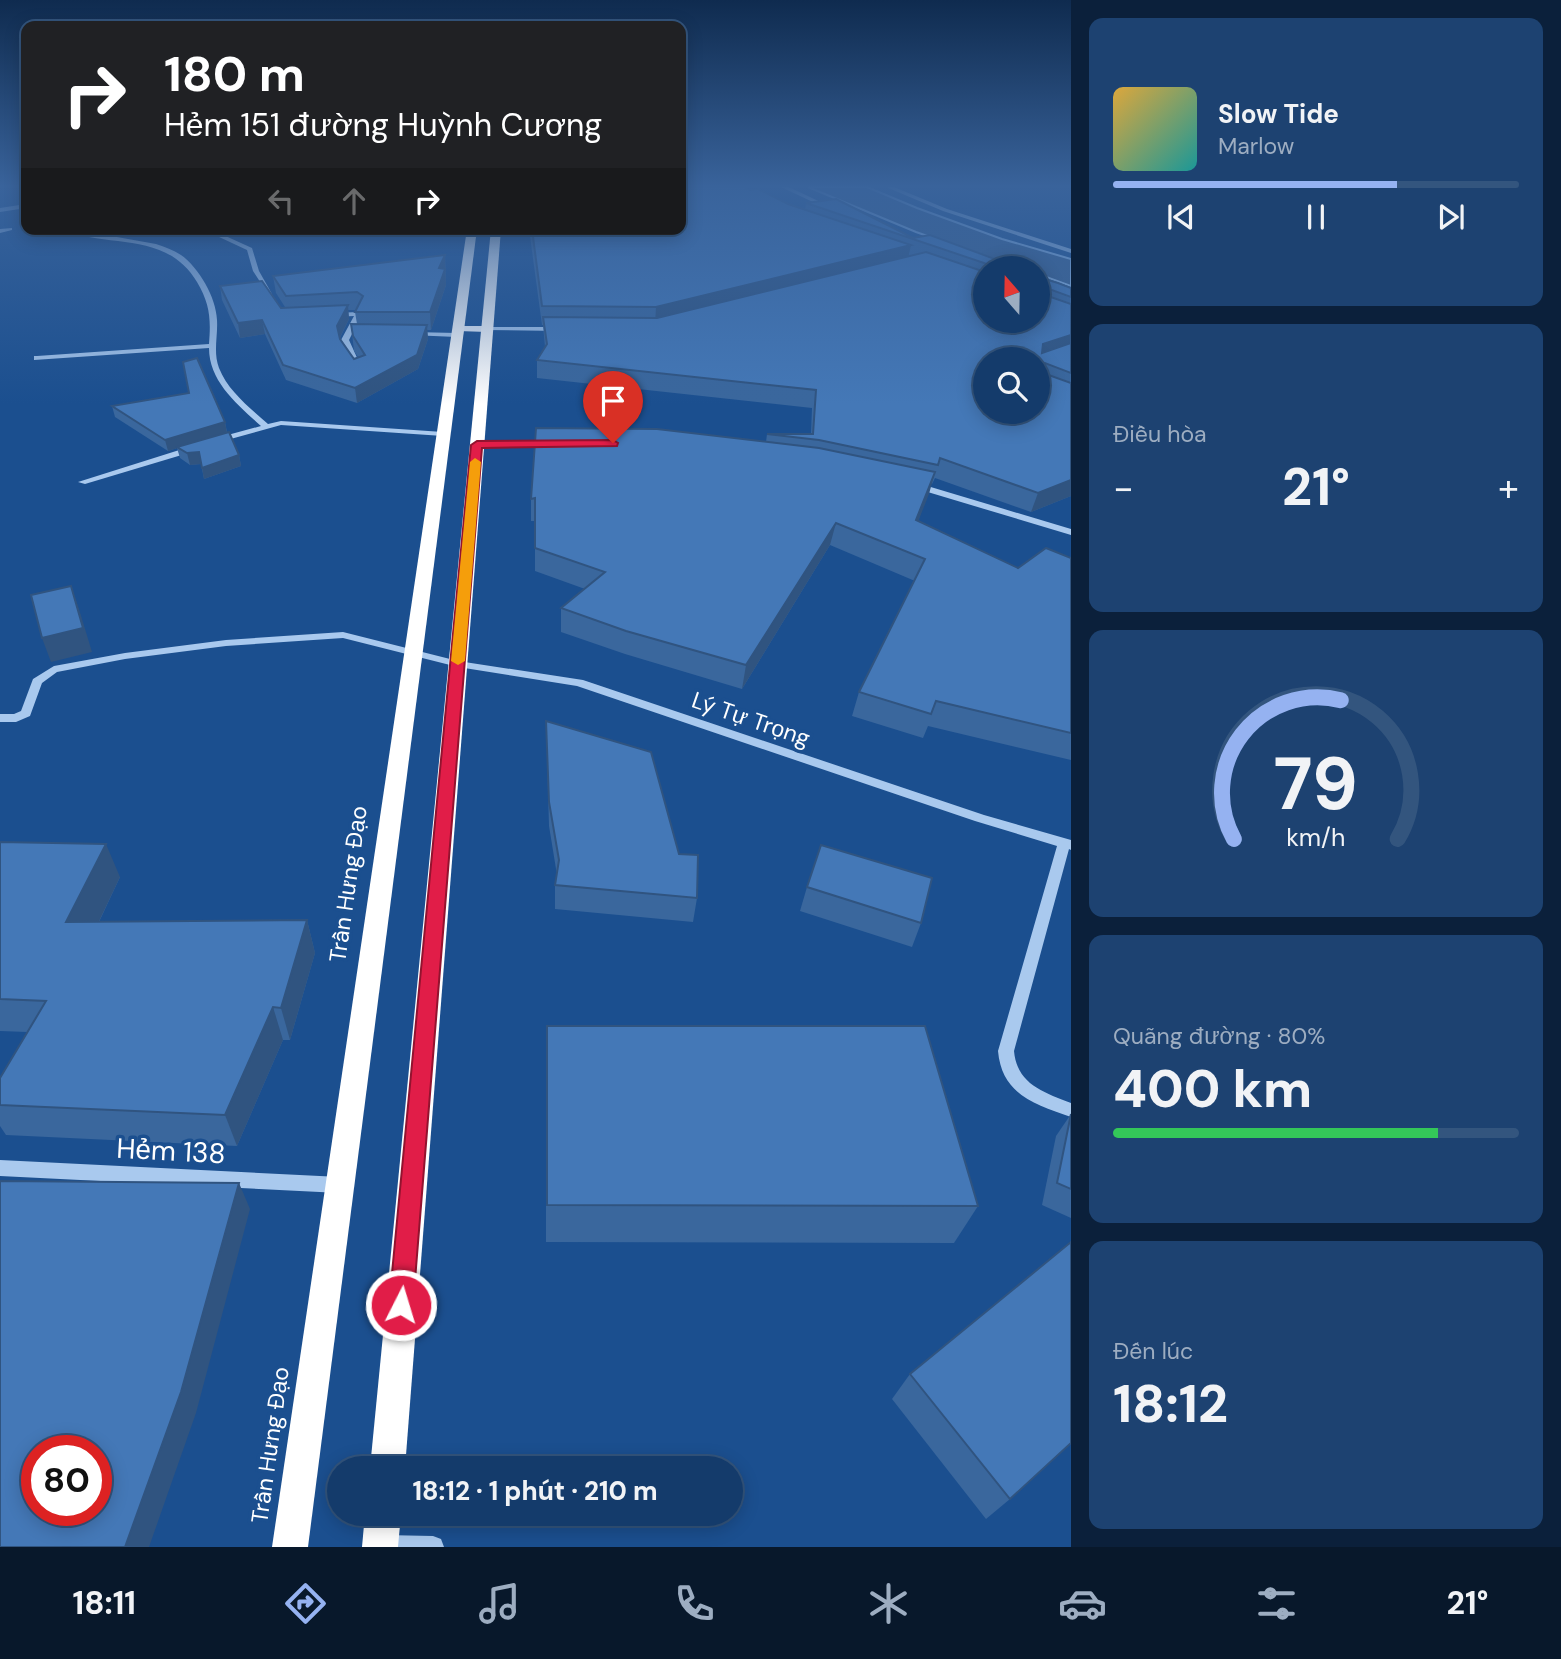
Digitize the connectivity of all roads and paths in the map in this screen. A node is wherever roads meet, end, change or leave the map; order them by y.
1 (181, 259) edge
2 (253, 259) edge
3 (468, 259) edge
4 (493, 259) edge
5 (274, 300) edge
6 (322, 316) edge
7 (487, 329) junction
8 (571, 329) edge
9 (458, 332) junction
10 (350, 334) junction
11 (363, 334) edge
12 (404, 334) edge
13 (212, 346) junction
14 (37, 358) dead end
15 (360, 369) edge
16 (266, 426) junction
17 (443, 434) junction
18 (554, 443) edge
19 (477, 445) junction
20 (82, 482) dead end
21 (908, 484) edge
22 (1071, 532) edge
23 (414, 653) junction
24 (458, 664) junction
25 (0, 718) edge
26 (1068, 844) edge
27 (1071, 1110) edge
28 (0, 1168) edge
29 (340, 1185) junction
30 (388, 1456) edge
31 (382, 1526) edge
32 (290, 1547) edge
33 (380, 1547) edge
34 (433, 1547) edge

1 - 13 street
2 - 5 street
3 - 9 highway, Trần Hưng Đạo
4 - 7 highway
6 - 10 street
7 - 8 street
7 - 9 main road
7 - 19 highway
9 - 12 street
9 - 17 highway, Trần Hưng Đạo
10 - 11 street
10 - 15 street
13 - 14 street
13 - 16 street
16 - 17 street
16 - 20 street
17 - 23 highway, Trần Hưng Đạo
18 - 19 street
19 - 24 highway
21 - 22 street
23 - 24 street, Lý Tự Trọng
23 - 25 street, Lý Tự Trọng
23 - 29 highway, Trần Hưng Đạo
24 - 26 street, Lý Tự Trọng
24 - 30 highway
26 - 27 street
28 - 29 street, Hẻm 138
29 - 32 highway, Trần Hưng Đạo
31 - 33 highway
33 - 34 street

